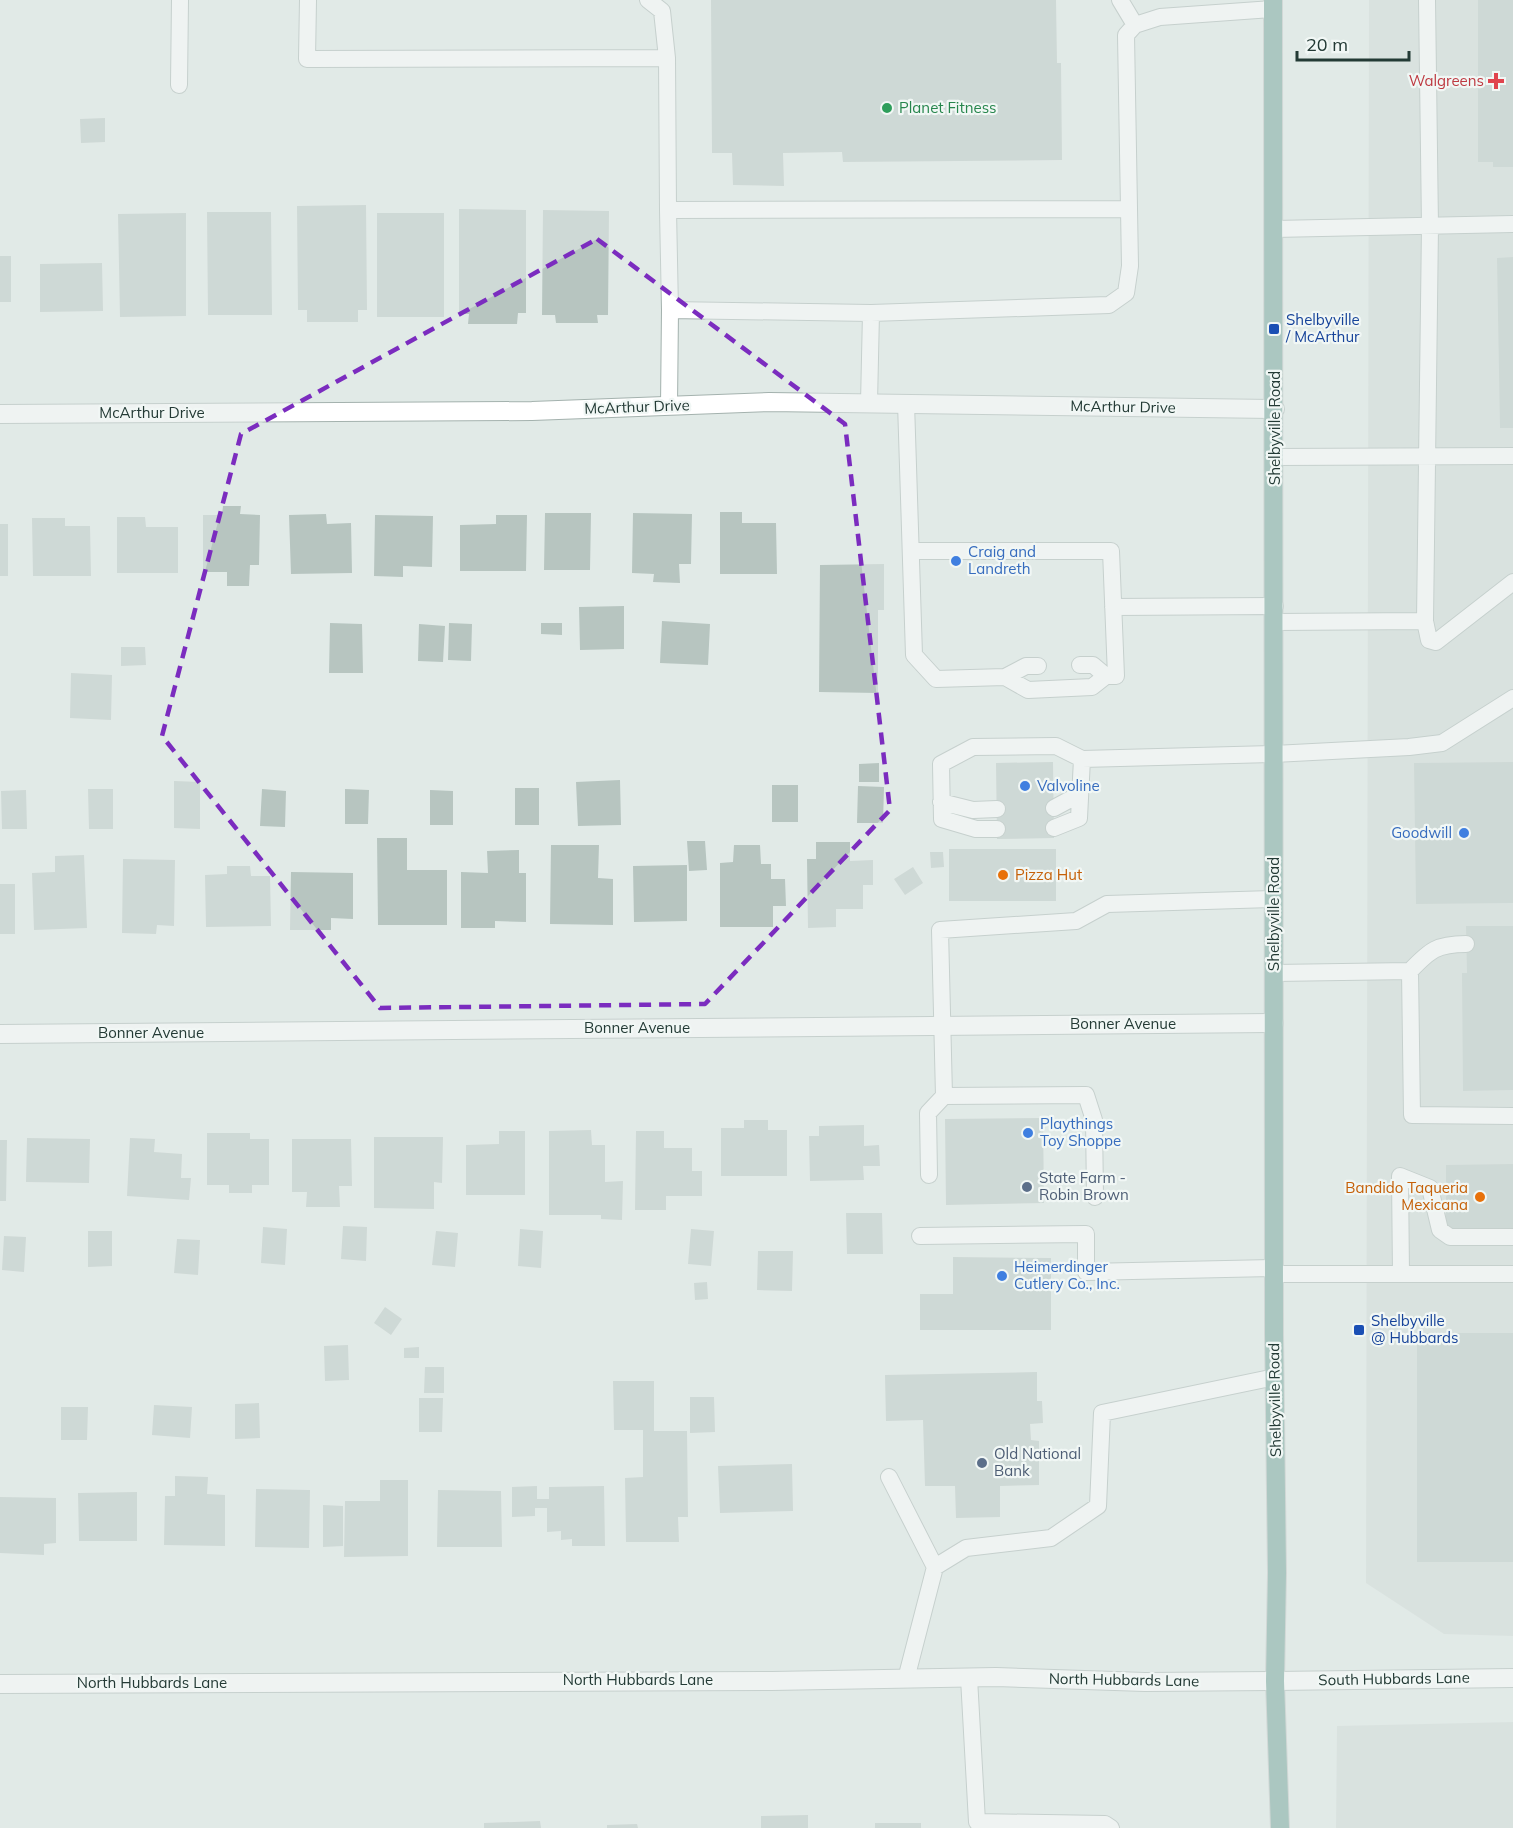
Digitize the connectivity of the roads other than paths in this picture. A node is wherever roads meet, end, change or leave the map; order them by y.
1 (180, 0) edge
2 (308, 0) edge
3 (648, 0) edge
4 (1120, 0) edge
5 (1427, 0) edge
6 (1273, 4) edge
7 (1135, 25) junction
8 (667, 58) junction
9 (179, 85) dead end
10 (1129, 209) junction
11 (668, 210) junction
12 (1513, 224) edge
13 (1430, 226) junction
14 (1274, 229) junction
15 (670, 310) junction
16 (871, 313) junction
17 (869, 403) junction
18 (906, 404) junction
19 (669, 406) junction
20 (1275, 409) junction
21 (0, 414) edge
22 (1427, 456) junction
23 (1513, 456) edge
24 (1275, 457) junction
25 (912, 551) junction
26 (1513, 582) edge
27 (1113, 607) junction
28 (1275, 614) junction
29 (1425, 621) junction
30 (1080, 665) dead end
31 (1038, 666) dead end
32 (1106, 676) junction
33 (1005, 677) junction
34 (1513, 698) edge
35 (1274, 754) junction
36 (1082, 759) junction
37 (1080, 794) junction
38 (941, 802) junction
39 (1054, 808) dead end
40 (997, 809) dead end
41 (1054, 828) dead end
42 (997, 829) dead end
43 (1274, 899) junction
44 (1466, 944) dead end
45 (1410, 971) junction
46 (1274, 973) junction
47 (1274, 1023) junction
48 (943, 1026) junction
49 (0, 1034) edge
50 (944, 1095) junction
51 (1513, 1116) edge
52 (929, 1175) dead end
53 (1095, 1197) dead end
54 (920, 1236) dead end
55 (1513, 1237) edge
56 (1274, 1271) junction
57 (1401, 1274) junction
58 (1513, 1274) edge
59 (1275, 1377) junction
60 (889, 1477) dead end
61 (935, 1567) junction
62 (969, 1678) junction
63 (1513, 1678) edge
64 (906, 1679) junction
65 (1275, 1681) junction
66 (0, 1684) edge
67 (977, 1825) edge
68 (1111, 1828) edge
69 (1280, 1828) edge

1 - 9 lane
2 - 8 lane
3 - 8 lane
4 - 7 lane
5 - 13 lane
6 - 7 lane
6 - 14 main road, Shelbyville Road
7 - 10 lane
8 - 11 lane
10 - 11 lane
10 - 16 lane
11 - 15 lane
12 - 13 lane
13 - 14 lane
13 - 22 lane
14 - 20 main road, Shelbyville Road
15 - 16 lane
15 - 19 lane
16 - 17 lane
17 - 18 street, McArthur Drive
17 - 19 street, McArthur Drive
18 - 20 street, McArthur Drive
18 - 25 lane
19 - 21 street, McArthur Drive
20 - 24 main road, Shelbyville Road
22 - 23 lane
22 - 24 lane
22 - 29 lane
24 - 28 main road, Shelbyville Road
25 - 27 lane
25 - 33 lane
26 - 29 lane
27 - 28 lane
27 - 32 lane
28 - 29 lane
28 - 35 main road, Shelbyville Road
30 - 32 lane
31 - 33 lane
32 - 33 lane
34 - 35 lane
35 - 36 lane
35 - 43 main road, Shelbyville Road
36 - 37 lane
36 - 38 lane
37 - 39 lane
37 - 41 lane
38 - 40 lane
38 - 42 lane
43 - 46 main road, Shelbyville Road
43 - 48 lane
44 - 45 lane
45 - 46 lane
45 - 51 lane
46 - 47 main road, Shelbyville Road
47 - 48 street, Bonner Avenue
47 - 56 main road, Shelbyville Road
48 - 49 street, Bonner Avenue
48 - 50 lane
50 - 52 lane
50 - 53 lane
54 - 56 lane
55 - 57 lane
56 - 57 lane
56 - 59 main road, Shelbyville Road
57 - 58 lane
59 - 61 lane
59 - 65 main road, Shelbyville Road
60 - 61 lane
61 - 64 lane
62 - 64 street, North Hubbards Lane
62 - 65 street, North Hubbards Lane
62 - 67 lane
63 - 65 street, South Hubbards Lane
64 - 66 street, North Hubbards Lane
65 - 69 main road, Shelbyville Road
67 - 68 lane

